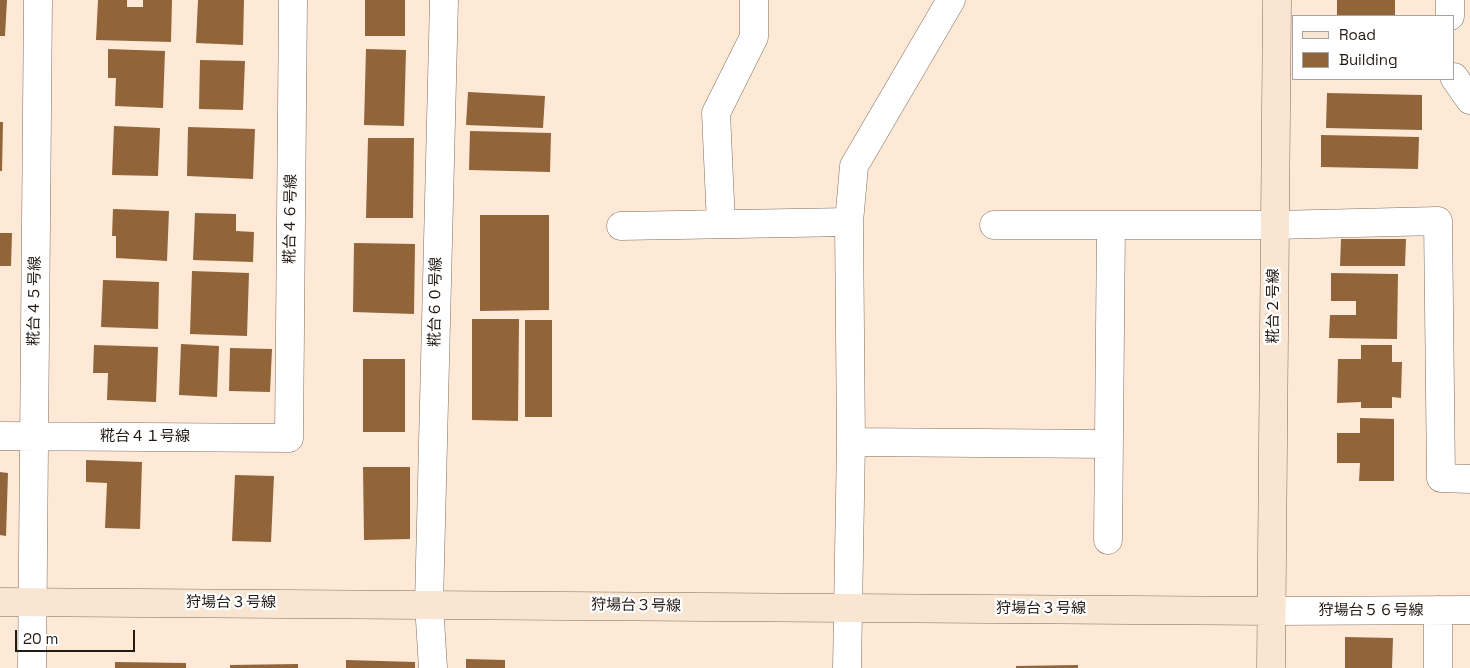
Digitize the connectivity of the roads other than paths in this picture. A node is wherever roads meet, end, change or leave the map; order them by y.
1 (38, 0) edge
2 (293, 0) edge
3 (444, 0) edge
4 (754, 0) edge
5 (951, 0) edge
6 (1277, 0) edge
7 (1450, 0) edge
8 (1450, 15) edge
9 (1455, 78) edge
10 (1470, 100) edge
11 (849, 222) junction
12 (722, 224) junction
13 (994, 225) dead end
14 (1111, 225) junction
15 (1275, 225) junction
16 (621, 226) dead end
17 (0, 436) edge
18 (34, 436) junction
19 (289, 438) joint
20 (851, 442) junction
21 (1110, 444) junction
22 (1470, 479) edge
23 (1108, 540) dead end
24 (0, 602) edge
25 (32, 602) junction
26 (429, 604) junction
27 (847, 608) junction
28 (1438, 610) junction
29 (1470, 610) edge
30 (1271, 611) junction
31 (32, 668) edge
32 (433, 668) edge
33 (846, 668) edge
34 (1271, 668) edge
35 (1438, 668) edge

1 - 18 street, 糀台４５号線
2 - 19 street, 糀台４６号線
3 - 26 street, 糀台６０号線
4 - 12 street
5 - 11 street
6 - 15 street, 糀台２号線
7 - 8 street
9 - 10 street
11 - 12 street
11 - 20 street
12 - 16 street
13 - 14 street
14 - 15 street
14 - 21 street
15 - 22 street
15 - 30 street, 糀台２号線
17 - 18 street, 糀台４１号線
18 - 19 street, 糀台４１号線
18 - 25 street, 糀台４５号線
20 - 21 street
20 - 27 street
21 - 23 street
24 - 25 street, 狩場台３号線
25 - 26 street, 狩場台３号線
25 - 31 street, 糀台４５号線
26 - 27 street, 狩場台３号線
26 - 32 street, 糀台６０号線
27 - 30 street, 狩場台３号線
27 - 33 street
28 - 29 street, 狩場台５６号線
28 - 30 street, 狩場台５６号線
28 - 35 street
30 - 34 street, 糀台２号線

